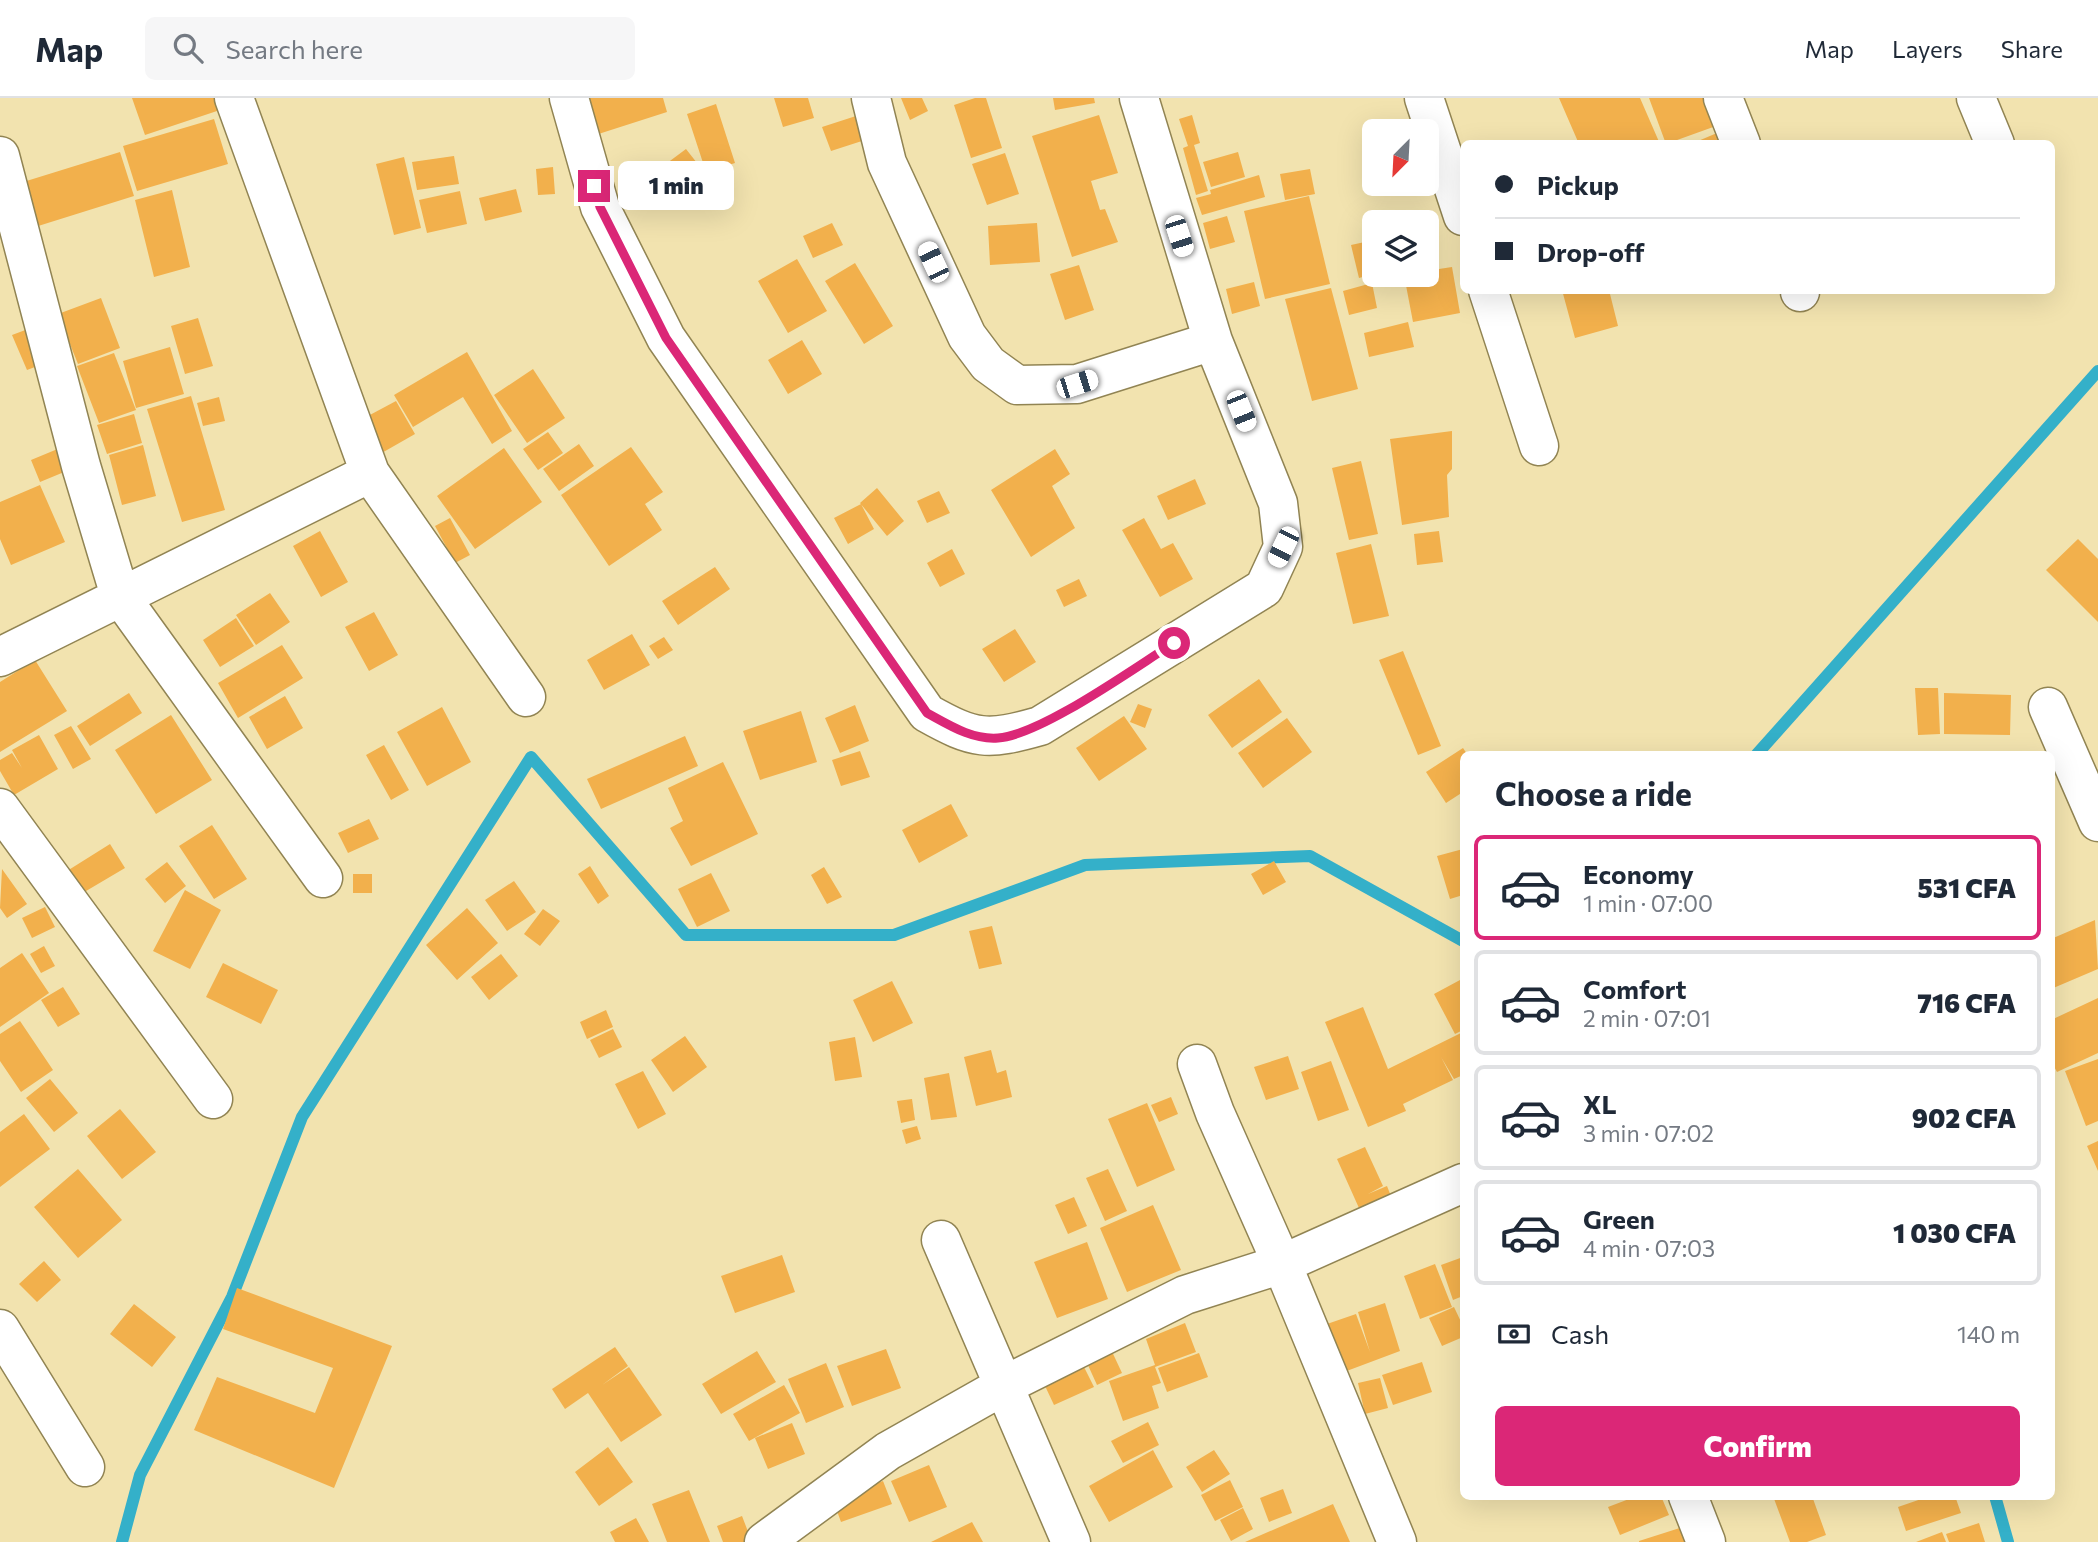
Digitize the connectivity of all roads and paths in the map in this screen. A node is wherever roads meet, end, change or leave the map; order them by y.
1 (234, 98) edge
2 (569, 98) edge
3 (871, 98) edge
4 (1139, 98) edge
5 (1424, 98) edge
6 (1723, 98) edge
7 (1976, 98) edge
8 (1739, 140) edge
9 (1993, 140) edge
10 (0, 156) edge
11 (1460, 207) edge
12 (1489, 294) edge
13 (1213, 341) junction
14 (1539, 446) dead end
15 (370, 473) junction
16 (120, 596) junction
17 (0, 657) edge
18 (526, 697) dead end
19 (2048, 707) dead end
20 (0, 808) edge
21 (2098, 822) edge
22 (323, 878) dead end
23 (1197, 1065) dead end
24 (213, 1099) dead end
25 (1460, 1184) edge
26 (941, 1240) dead end
27 (1282, 1264) junction
28 (0, 1329) edge
29 (1003, 1386) junction
30 (85, 1467) dead end
31 (1690, 1500) edge
32 (769, 1540) edge
33 (1071, 1542) edge
34 (1397, 1542) edge
35 (1706, 1542) edge

1 - 15 street
2 - 13 street
3 - 13 street
4 - 13 street
5 - 11 street
6 - 8 street
7 - 9 street
10 - 16 street
12 - 14 street
15 - 16 street
15 - 18 street
16 - 17 street
16 - 22 street
19 - 21 street
20 - 24 street
23 - 27 street
25 - 27 street
26 - 29 street
27 - 29 street
27 - 34 street
28 - 30 street
29 - 32 street
29 - 33 street
31 - 35 street

